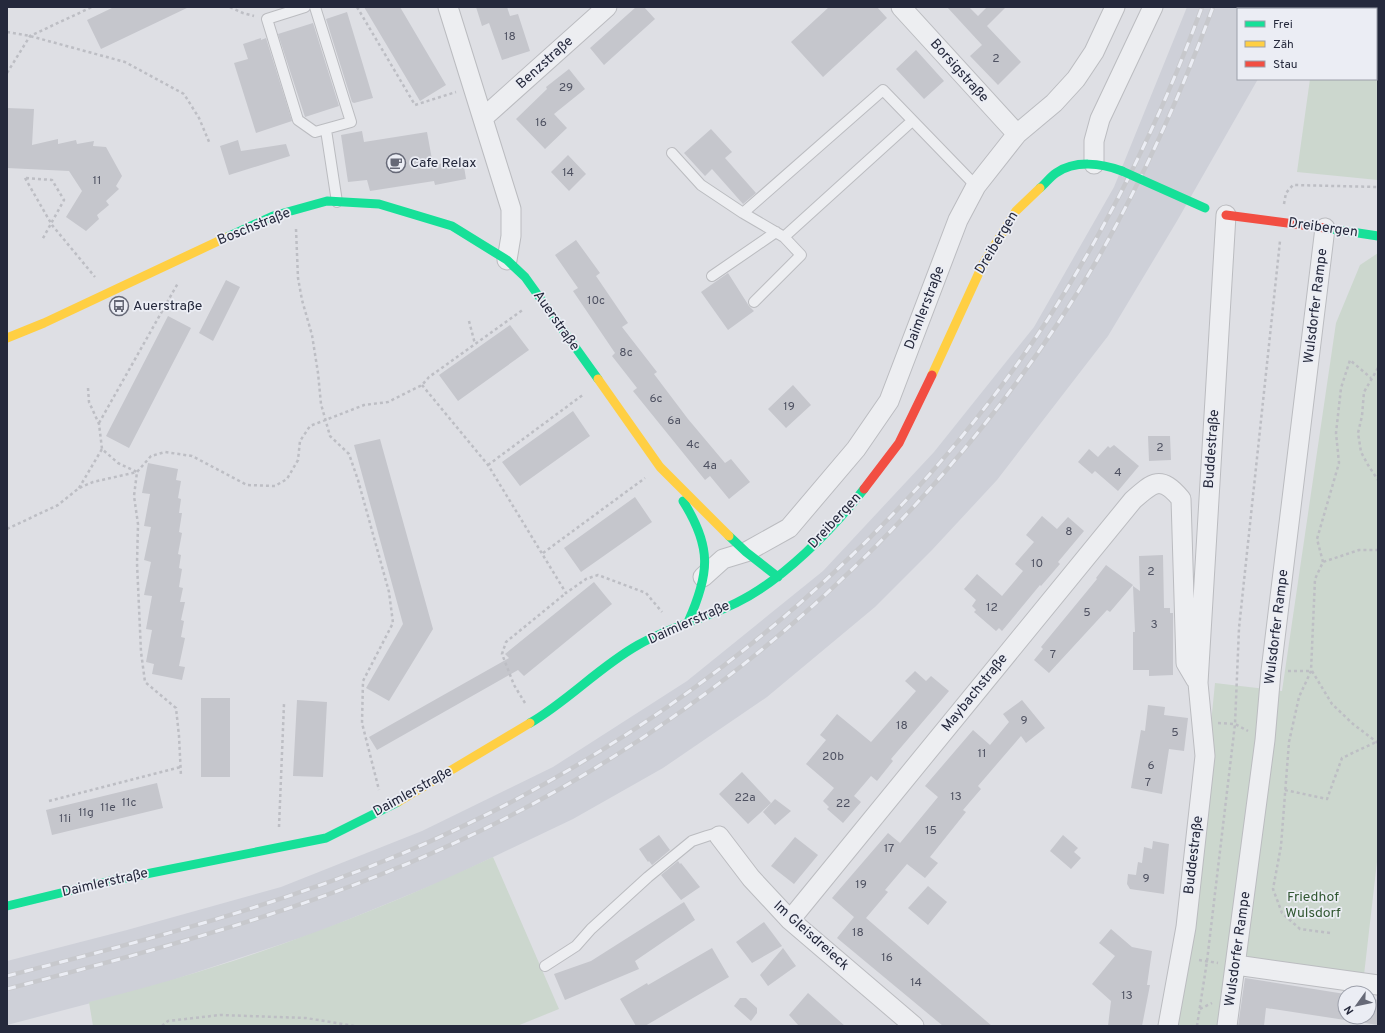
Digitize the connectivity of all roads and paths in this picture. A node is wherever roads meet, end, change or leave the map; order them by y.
1 (92, 7) edge
2 (230, 7) edge
3 (305, 7) edge
4 (315, 7) edge
5 (357, 7) edge
6 (448, 7) edge
7 (607, 7) edge
8 (901, 7) edge
9 (1115, 7) edge
10 (1153, 7) edge
11 (267, 19) junction
12 (7, 32) edge
13 (30, 36) junction
14 (7, 73) edge
15 (473, 86) junction
16 (484, 118) junction
17 (912, 121) junction
18 (326, 130) junction
19 (1017, 134) junction
20 (210, 144) dead end
21 (672, 153) dead end
22 (1094, 164) junction
23 (976, 186) junction
24 (1378, 187) edge
25 (337, 202) junction
26 (1283, 206) dead end
27 (296, 210) junction
28 (1216, 212) junction
29 (743, 213) junction
30 (52, 225) junction
31 (1325, 228) junction
32 (780, 234) junction
33 (1378, 236) edge
34 (1280, 237) dead end
35 (42, 240) dead end
36 (507, 260) junction
37 (172, 263) junction
38 (712, 276) dead end
39 (108, 293) junction
40 (540, 297) junction
41 (754, 302) dead end
42 (469, 321) dead end
43 (7, 338) edge
44 (475, 344) junction
45 (1378, 368) edge
46 (1371, 378) junction
47 (600, 383) junction
48 (422, 385) junction
49 (88, 388) dead end
50 (325, 418) junction
51 (99, 424) junction
52 (102, 449) junction
53 (488, 465) junction
54 (660, 467) junction
55 (136, 472) junction
56 (1378, 480) edge
57 (1170, 486) joint
58 (79, 488) junction
59 (7, 529) edge
60 (1378, 550) edge
61 (746, 552) junction
62 (543, 553) junction
63 (1323, 562) junction
64 (703, 577) junction
65 (778, 577) junction
66 (566, 593) junction
67 (688, 622) junction
68 (675, 627) junction
69 (1312, 670) junction
70 (1198, 683) junction
71 (284, 704) dead end
72 (536, 720) junction
73 (1202, 722) junction
74 (1235, 724) junction
75 (1265, 740) junction
76 (1377, 742) edge
77 (181, 767) junction
78 (181, 776) dead end
79 (1285, 790) junction
80 (49, 801) dead end
81 (384, 810) junction
82 (719, 836) joint
83 (278, 848) junction
84 (7, 906) edge
85 (790, 920) junction
86 (1330, 933) dead end
87 (1180, 958) junction
88 (1207, 961) junction
89 (1236, 965) junction
90 (546, 966) dead end
91 (1378, 985) edge
92 (162, 1026) edge
93 (354, 1026) edge
94 (914, 1026) edge
95 (1168, 1026) edge
96 (1197, 1026) edge
97 (1227, 1026) edge

1 - 13 path
2 - 11 path
3 - 11 lane
4 - 18 lane
5 - 15 path
6 - 15 street
7 - 16 street, Benzstraße
8 - 19 street, Borsigstraße
9 - 19 street, Daimlerstraße
10 - 22 street
11 - 18 lane
12 - 13 path
13 - 14 path
13 - 20 path
15 - 16 street
16 - 36 street
17 - 23 lane
17 - 29 lane
17 - 32 lane
18 - 25 lane
19 - 23 street, Daimlerstraße
21 - 29 lane
22 - 28 street, Dreibergen, bridge
22 - 65 street, Dreibergen
23 - 61 street, Daimlerstraße
24 - 26 path
25 - 27 street, Boschstraße
25 - 36 street, Boschstraße
27 - 37 street, Boschstraße
27 - 50 path
28 - 31 street, Dreibergen, bridge
28 - 70 street, Buddestraße
29 - 32 lane
30 - 30 path
30 - 35 path
30 - 39 path
31 - 33 street, Dreibergen
31 - 75 street, Wulsdorfer Rampe
32 - 38 lane
32 - 41 lane
34 - 74 path
36 - 40 street, Auerstraße
37 - 39 street, Boschstraße
37 - 51 path
39 - 43 street, Boschstraße
40 - 44 path
40 - 47 street, Auerstraße
42 - 44 path
44 - 48 path
45 - 46 path
46 - 56 path
46 - 63 path
47 - 53 path
47 - 54 street, Auerstraße
48 - 50 path
48 - 53 path
49 - 51 path
50 - 55 path
50 - 81 path
51 - 52 path
52 - 55 path
52 - 58 path
53 - 62 path
54 - 61 street, Auerstraße
54 - 62 path
54 - 64 street
55 - 58 path
55 - 77 path
57 - 70 street, Buddestraße
57 - 85 street, Maybachstraße
58 - 59 path
60 - 63 path
61 - 64 street, Daimlerstraße
61 - 65 street, Auerstraße
62 - 66 path
63 - 69 path
64 - 67 street
65 - 67 street, Daimlerstraße
66 - 68 path
66 - 72 path
67 - 68 street, Daimlerstraße
68 - 72 street, Daimlerstraße
69 - 76 path
69 - 79 path
70 - 73 street, Buddestraße
71 - 83 path
72 - 81 street, Daimlerstraße
73 - 74 path
73 - 87 street, Buddestraße
74 - 75 path
74 - 88 path
75 - 89 street, Wulsdorfer Rampe
76 - 79 path
77 - 78 path
77 - 80 path
79 - 86 path
81 - 83 street, Daimlerstraße
82 - 85 street, Im Gleisdreieck
82 - 90 lane
83 - 84 street, Daimlerstraße
85 - 94 street, Im Gleisdreieck
87 - 88 path
87 - 95 street, Buddestraße
88 - 89 path
88 - 96 path
89 - 91 street
89 - 97 street, Wulsdorfer Rampe
92 - 93 path

